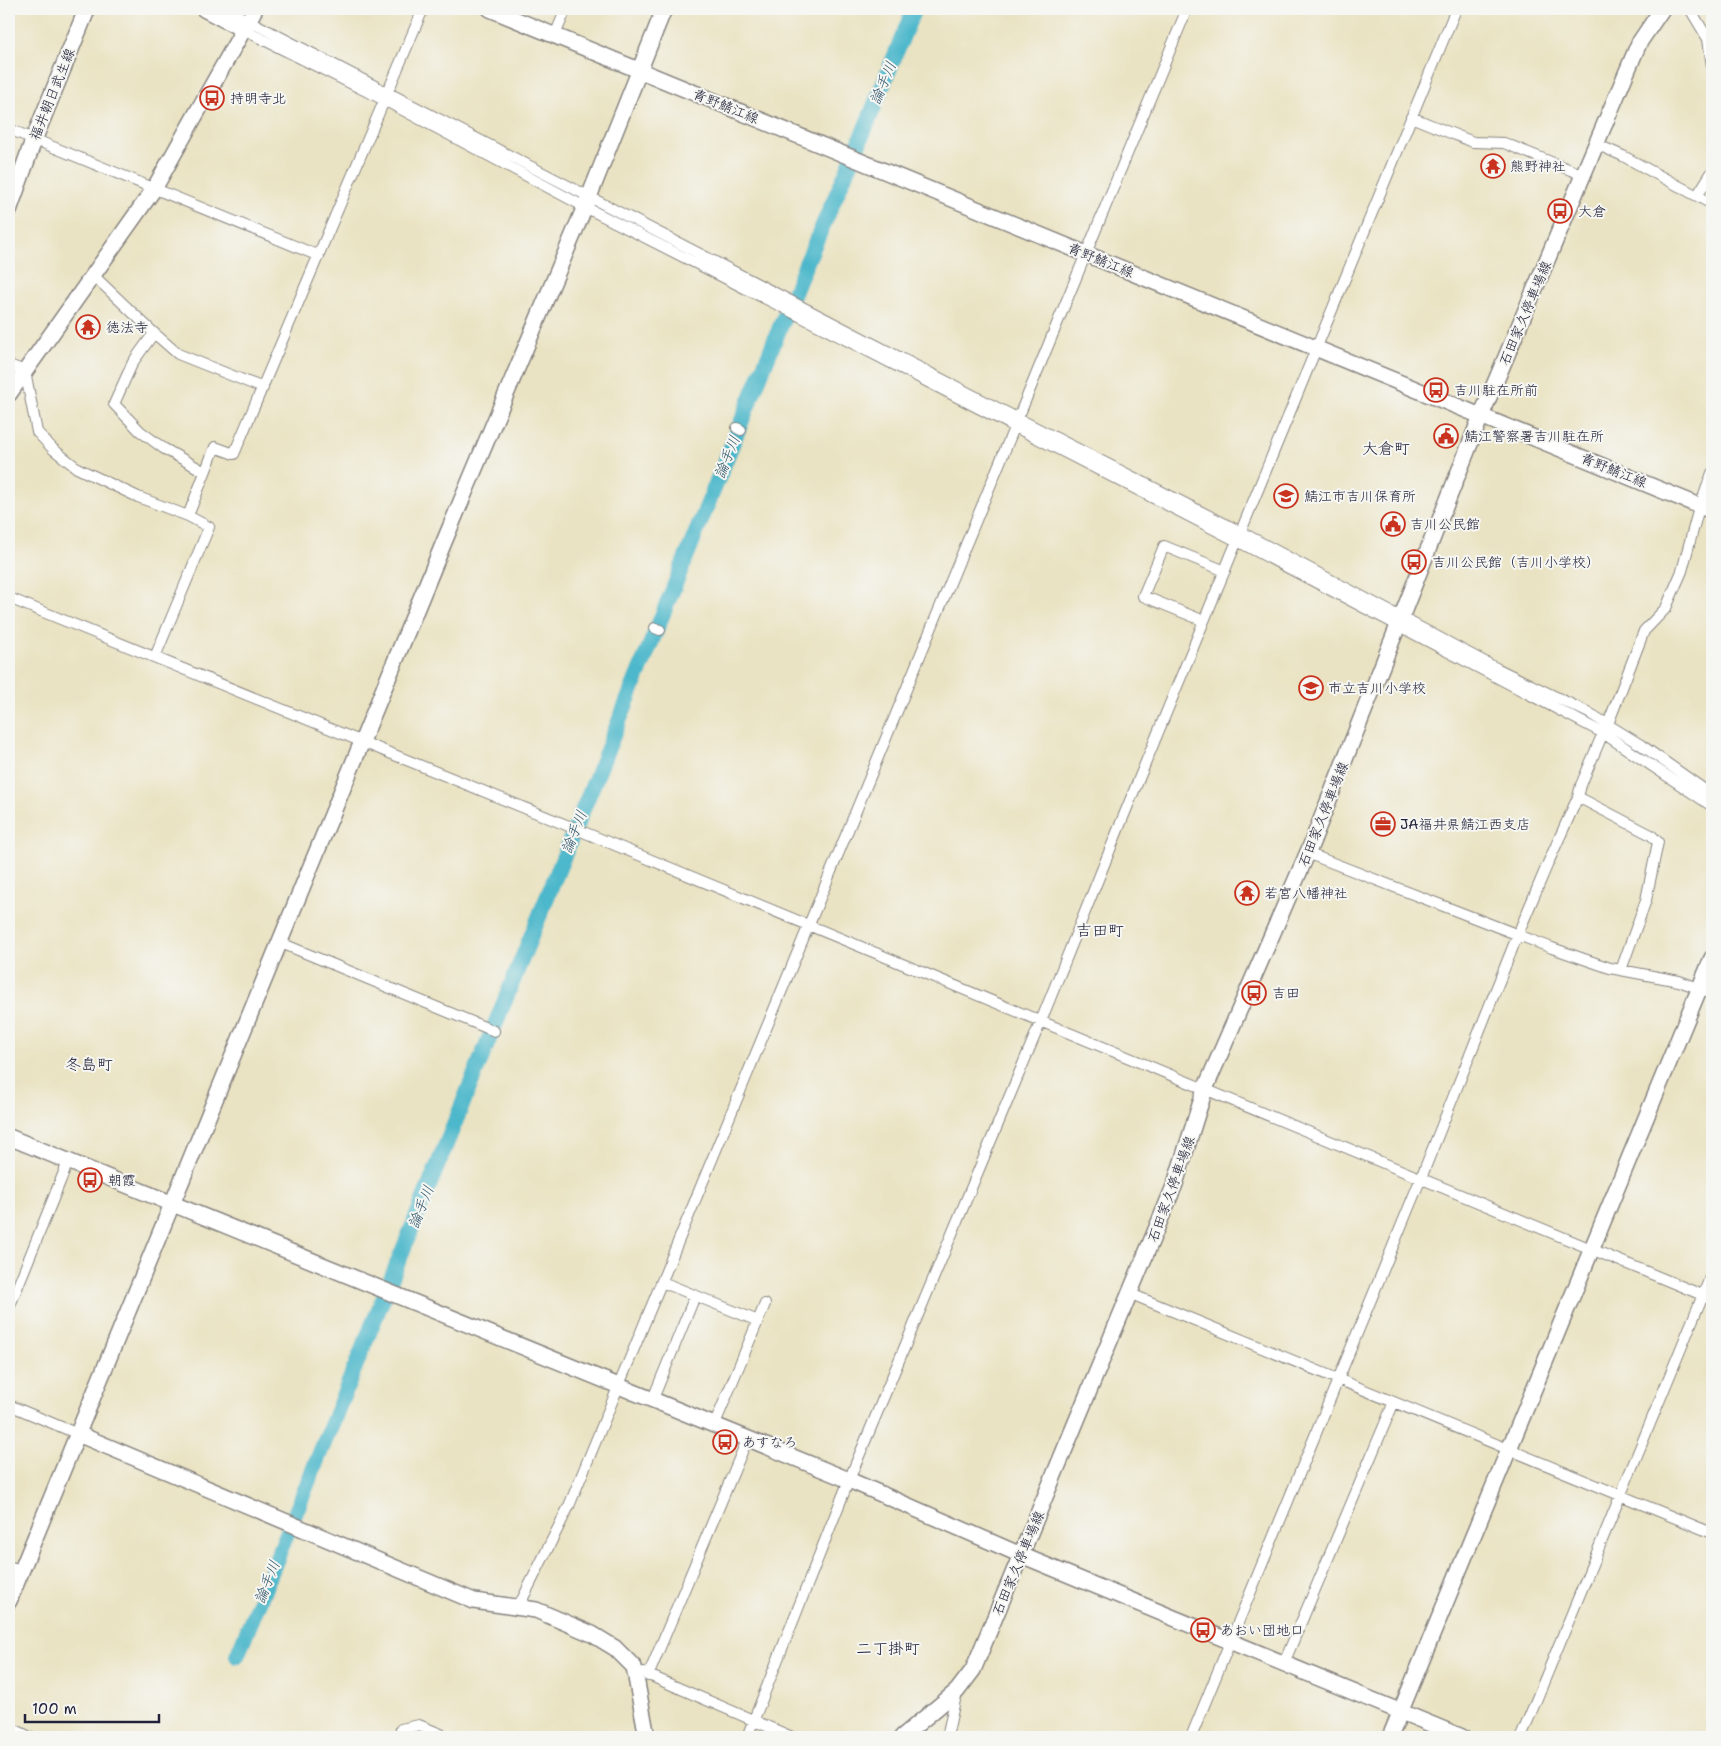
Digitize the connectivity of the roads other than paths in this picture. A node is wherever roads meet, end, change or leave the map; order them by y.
1 (87, 9) edge
2 (204, 9) edge
3 (226, 9) edge
4 (423, 9) edge
5 (490, 9) edge
6 (566, 9) edge
7 (664, 9) edge
8 (1187, 9) edge
9 (1456, 9) edge
10 (1662, 9) edge
11 (1690, 9) edge
12 (249, 20) edge
13 (555, 35) junction
14 (1712, 66) edge
15 (639, 71) junction
16 (386, 96) junction
17 (1411, 117) junction
18 (9, 129) edge
19 (34, 138) junction
20 (1596, 144) junction
21 (1712, 172) edge
22 (1583, 175) junction
23 (154, 189) junction
24 (1697, 196) junction
25 (587, 202) junction
26 (1712, 204) edge
27 (9, 209) edge
28 (1086, 253) junction
29 (319, 256) junction
30 (93, 275) junction
31 (154, 333) junction
32 (1316, 349) junction
33 (9, 365) edge
34 (25, 371) junction
35 (262, 388) junction
36 (9, 394) edge
37 (1481, 416) junction
38 (1015, 423) junction
39 (205, 472) junction
40 (1712, 473) edge
41 (1706, 508) edge
42 (188, 516) junction
43 (1239, 536) junction
44 (1225, 571) junction
45 (9, 598) edge
46 (1204, 621) junction
47 (1399, 621) junction
48 (155, 657) junction
49 (1605, 728) junction
50 (363, 742) junction
51 (1712, 795) edge
52 (1578, 797) junction
53 (1712, 806) edge
54 (1311, 845) junction
55 (808, 926) junction
56 (1518, 934) junction
57 (281, 943) junction
58 (1712, 958) edge
59 (1621, 970) junction
60 (1706, 990) edge
61 (1041, 1021) junction
62 (492, 1030) dead end
63 (1205, 1089) junction
64 (9, 1137) edge
65 (68, 1162) junction
66 (1421, 1178) junction
67 (172, 1205) junction
68 (1592, 1248) junction
69 (1712, 1274) edge
70 (662, 1282) junction
71 (13, 1284) edge
72 (1131, 1294) junction
73 (695, 1296) junction
74 (1708, 1297) edge
75 (765, 1304) dead end
76 (9, 1308) edge
77 (758, 1321) junction
78 (1339, 1380) junction
79 (619, 1387) junction
80 (652, 1401) junction
81 (1394, 1402) junction
82 (9, 1404) edge
83 (714, 1426) junction
84 (78, 1434) junction
85 (747, 1440) junction
86 (1508, 1449) junction
87 (849, 1480) junction
88 (1621, 1496) junction
89 (1712, 1533) edge
90 (1021, 1554) junction
91 (15, 1569) edge
92 (9, 1601) edge
93 (514, 1606) junction
94 (1230, 1641) junction
95 (1284, 1663) junction
96 (634, 1667) junction
97 (648, 1676) junction
98 (957, 1690) junction
99 (1401, 1712) junction
100 (753, 1721) junction
101 (9, 1727) edge
102 (401, 1729) dead end
103 (30, 1737) edge
104 (448, 1737) edge
105 (647, 1737) edge
106 (747, 1737) edge
107 (792, 1737) edge
108 (902, 1737) edge
109 (947, 1737) edge
110 (1191, 1737) edge
111 (1390, 1737) edge
112 (1462, 1737) edge
113 (1521, 1737) edge

1 - 19 main road, 福井朝日武生線
2 - 12 street
3 - 12 street
4 - 16 street
5 - 13 street, 青野鯖江線
6 - 13 street
7 - 15 street
8 - 28 street
9 - 17 street
10 - 20 street, 石田家久停車場線
11 - 14 street
12 - 16 street
12 - 23 street
13 - 15 street, 青野鯖江線
15 - 25 street
15 - 28 street, 青野鯖江線
16 - 25 street
16 - 29 street
17 - 22 street
17 - 32 street
18 - 19 street
19 - 23 street
19 - 27 main road, 福井朝日武生線
20 - 22 street, 石田家久停車場線
20 - 24 street
21 - 24 street
22 - 37 street, 石田家久停車場線
23 - 29 street
23 - 30 street
24 - 26 street
25 - 38 street
25 - 50 street
28 - 32 street, 青野鯖江線
28 - 38 street
29 - 35 street
30 - 31 street
30 - 34 street
31 - 35 street
31 - 39 street
32 - 37 street, 青野鯖江線
32 - 43 street
33 - 34 street
34 - 36 street
34 - 42 street
35 - 39 street
37 - 41 street, 青野鯖江線
37 - 47 street, 石田家久停車場線
38 - 43 street
38 - 55 street
39 - 42 street
40 - 41 street
41 - 49 street
42 - 48 street
43 - 44 street
43 - 47 street
44 - 46 street
44 - 46 street
45 - 48 street
46 - 61 street
47 - 49 street
47 - 54 street, 石田家久停車場線
48 - 50 street
49 - 51 street
49 - 52 street
49 - 53 street
50 - 55 street
50 - 57 street
52 - 56 street
52 - 59 street
54 - 56 street
54 - 63 street, 石田家久停車場線
55 - 61 street
55 - 70 street
56 - 59 street
56 - 66 street
57 - 62 street
57 - 67 street
58 - 60 street
59 - 60 street
60 - 68 street
61 - 63 street
61 - 87 street
63 - 66 street
63 - 72 street, 石田家久停車場線
64 - 65 street
65 - 67 street
65 - 71 street
66 - 68 street
66 - 78 street
67 - 79 street
67 - 84 street
68 - 74 street
68 - 86 street
69 - 74 street
70 - 73 street
70 - 79 street
71 - 76 street
72 - 78 street
72 - 90 street, 石田家久停車場線
73 - 77 street
73 - 80 street
74 - 88 street
75 - 77 street
77 - 83 street
78 - 81 street
78 - 94 street
79 - 80 street
79 - 93 street
80 - 83 street
81 - 86 street
81 - 95 street
82 - 84 street
83 - 85 street
84 - 91 street
84 - 93 street
85 - 87 street
85 - 97 street
86 - 88 street
86 - 99 street
87 - 90 street
87 - 100 street
88 - 89 street
88 - 113 street
90 - 94 street
90 - 98 street, 石田家久停車場線
91 - 92 street
93 - 96 street
94 - 95 street
94 - 110 street
95 - 99 street
96 - 97 street
96 - 105 street
97 - 100 street
98 - 108 street, 石田家久停車場線
98 - 109 street
99 - 111 street
99 - 112 street
100 - 106 street
100 - 107 street
101 - 103 street
102 - 104 street

